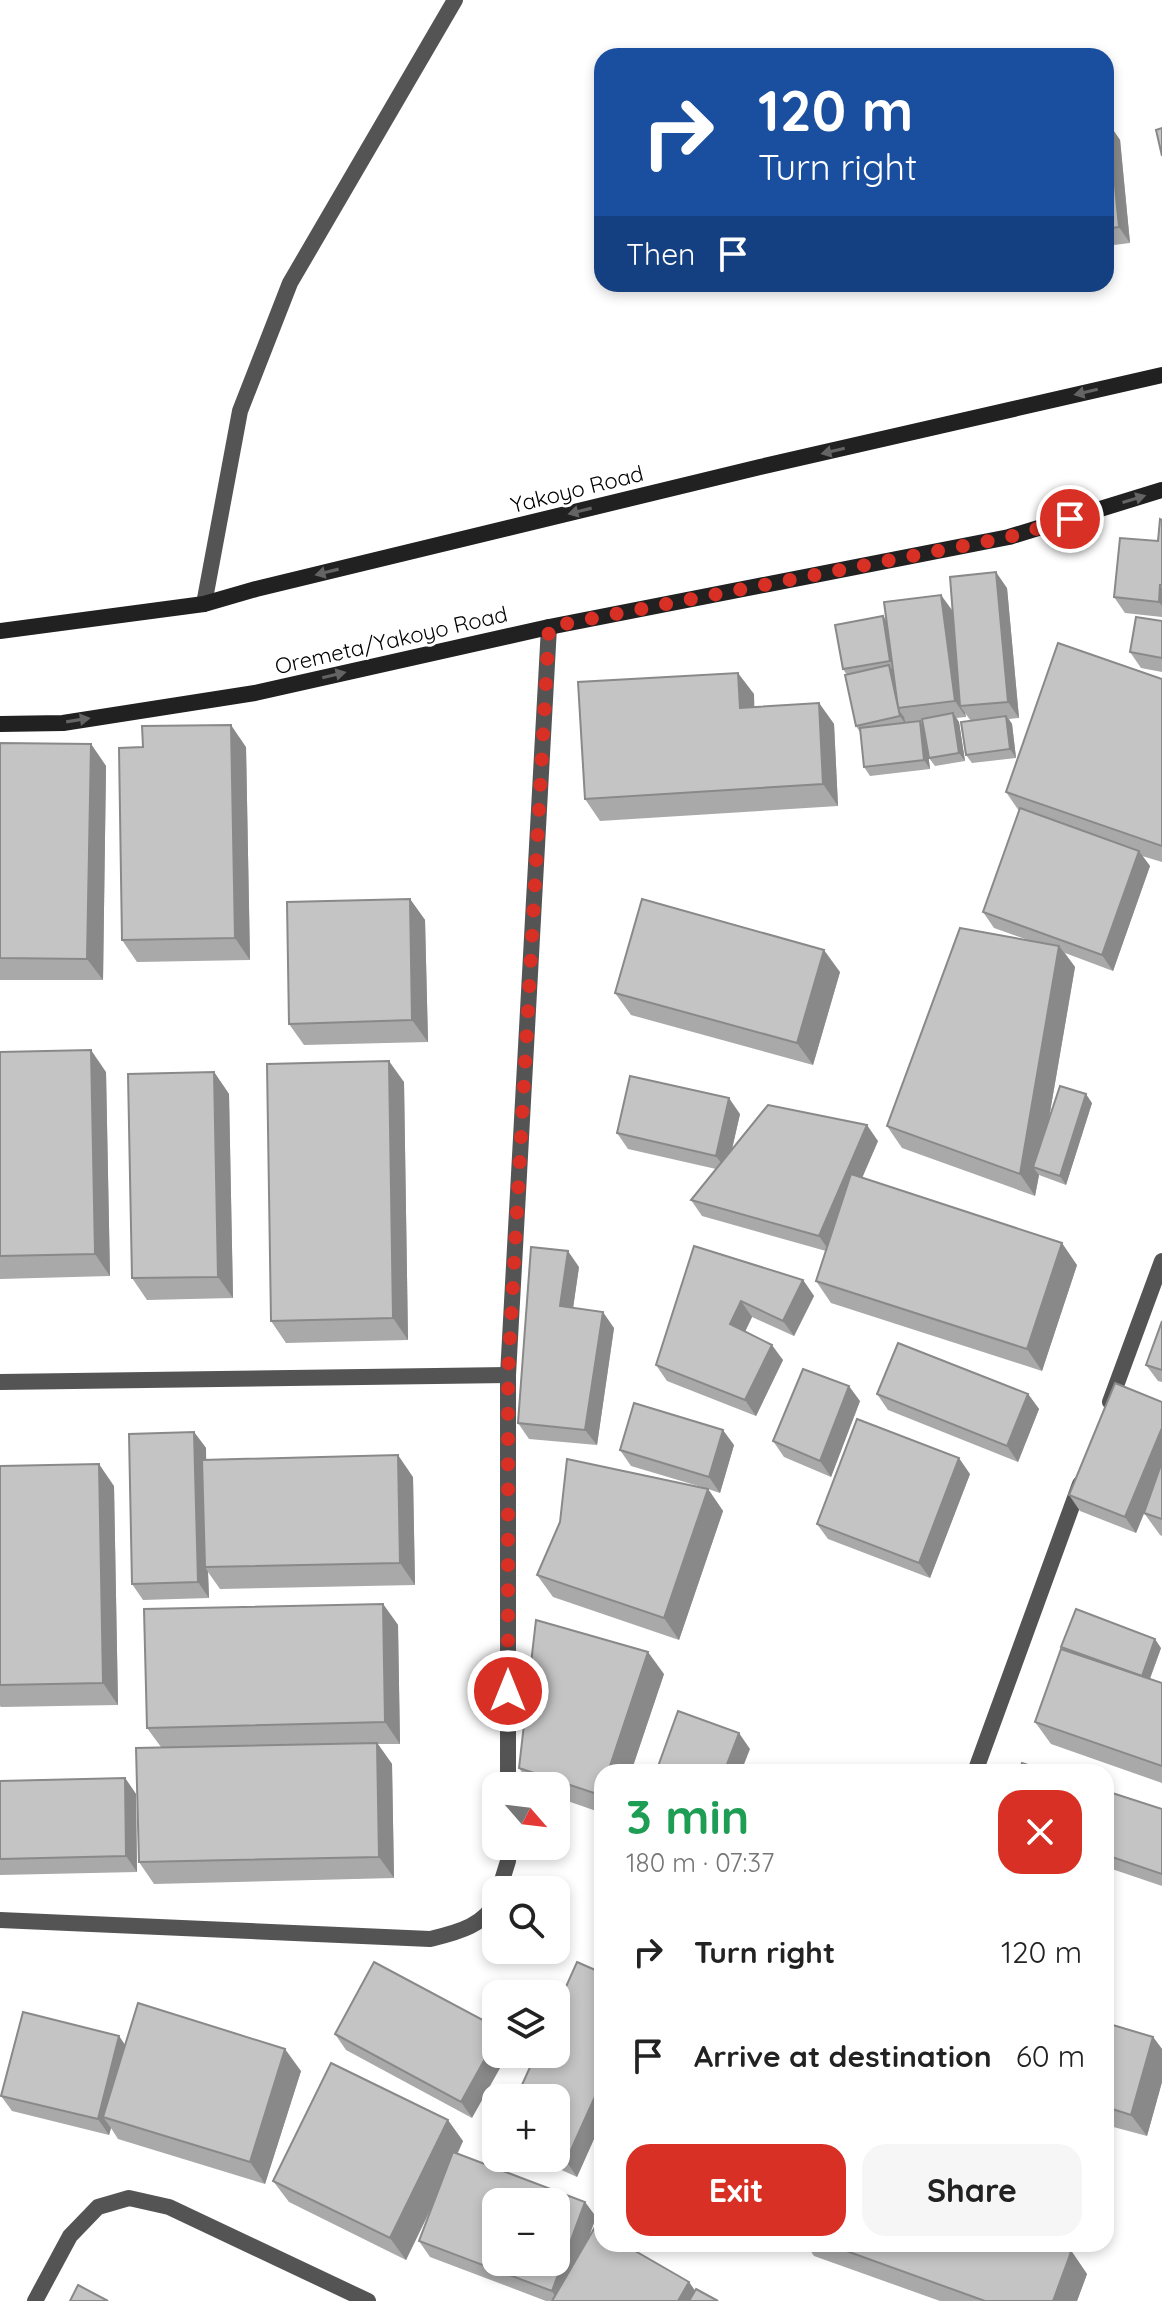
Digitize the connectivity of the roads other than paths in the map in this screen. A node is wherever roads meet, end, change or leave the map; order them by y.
1 (455, 0) edge
2 (1162, 375) edge
3 (1162, 490) edge
4 (204, 604) junction
5 (549, 627) junction
6 (0, 631) edge
7 (0, 724) edge
8 (1162, 1261) edge
9 (508, 1375) junction
10 (0, 1382) edge
11 (1107, 1411) edge
12 (1085, 1472) edge
13 (978, 1764) edge
14 (508, 1772) edge
15 (482, 1917) edge
16 (0, 1920) edge
17 (35, 2301) edge
18 (368, 2301) edge

1 - 4 street
2 -> 4 main road, Yakoyo Road
5 -> 3 main road, Oremeta/Yakoyo Road
4 - 6 main road, Yakoyo Road
7 -> 5 main road, Oremeta/Yakoyo Road
5 - 9 street
8 - 11 street
9 - 10 street
9 - 14 street
12 - 13 street
15 - 16 street
17 - 18 street

